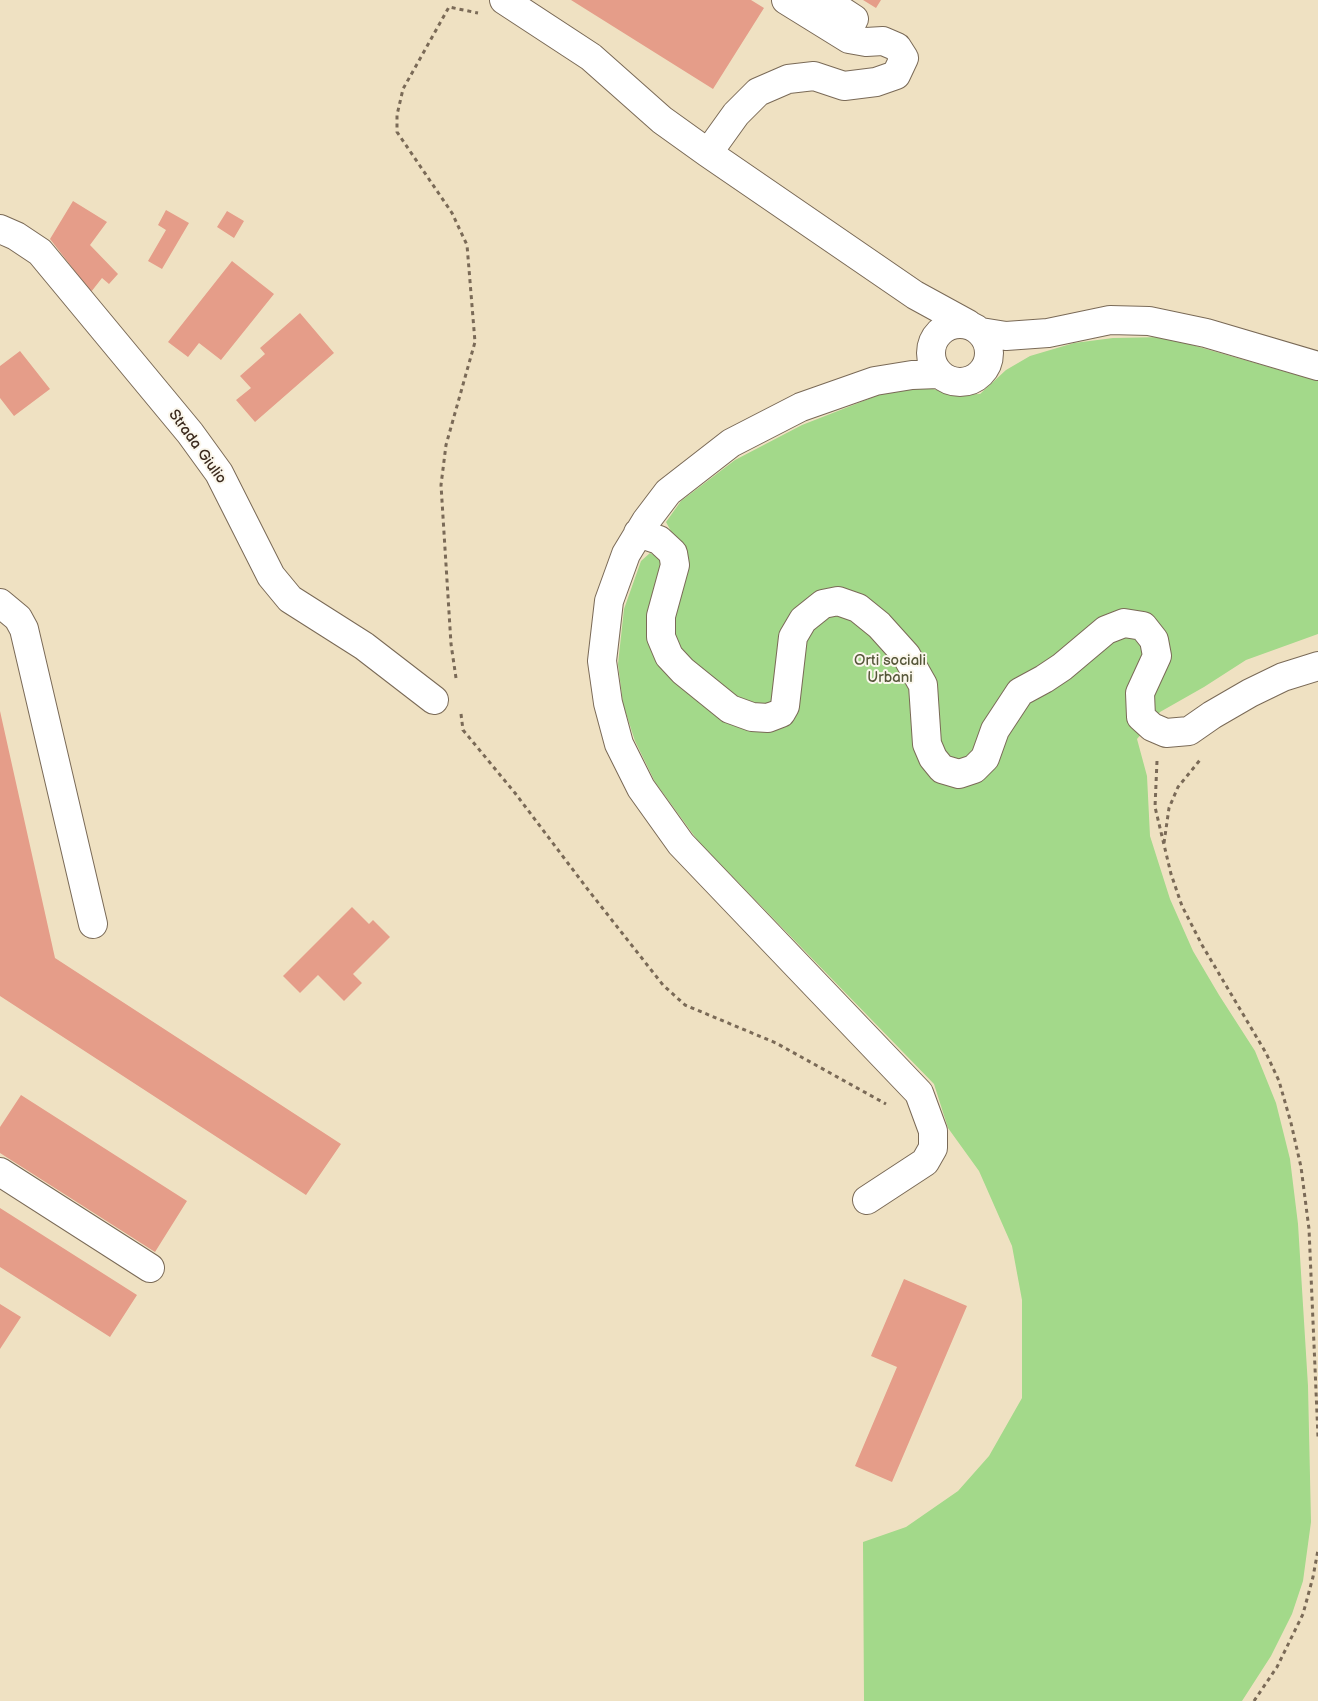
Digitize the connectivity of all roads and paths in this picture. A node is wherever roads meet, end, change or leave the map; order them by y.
1 (786, 0) edge
2 (825, 0) edge
3 (495, 7) edge
4 (854, 19) dead end
5 (708, 154) junction
6 (0, 229) edge
7 (915, 295) junction
8 (974, 328) junction
9 (1048, 333) junction
10 (932, 341) junction
11 (1318, 366) edge
12 (938, 374) junction
13 (981, 375) junction
14 (859, 385) junction
15 (638, 534) junction
16 (0, 603) edge
17 (1318, 666) edge
18 (456, 684) dead end
19 (434, 700) dead end
20 (461, 713) dead end
21 (1205, 755) dead end
22 (93, 924) dead end
23 (894, 1108) dead end
24 (0, 1172) edge
25 (867, 1200) dead end
26 (150, 1268) dead end
27 (1318, 1438) edge
28 (1318, 1550) edge
29 (1254, 1701) edge

1 - 5 street
2 - 4 street
3 - 5 street
3 - 18 path
5 - 7 street
6 - 19 street, Strada Giulio
7 - 8 street
7 - 10 street
8 - 9 street
8 - 10 street
8 - 13 street
9 - 11 street
9 - 13 street
10 - 12 street
10 - 14 street
12 - 13 street
12 - 14 street
14 - 15 street
15 - 17 street
15 - 25 street
16 - 22 street
20 - 23 path
21 - 27 path
24 - 26 street
28 - 29 path

